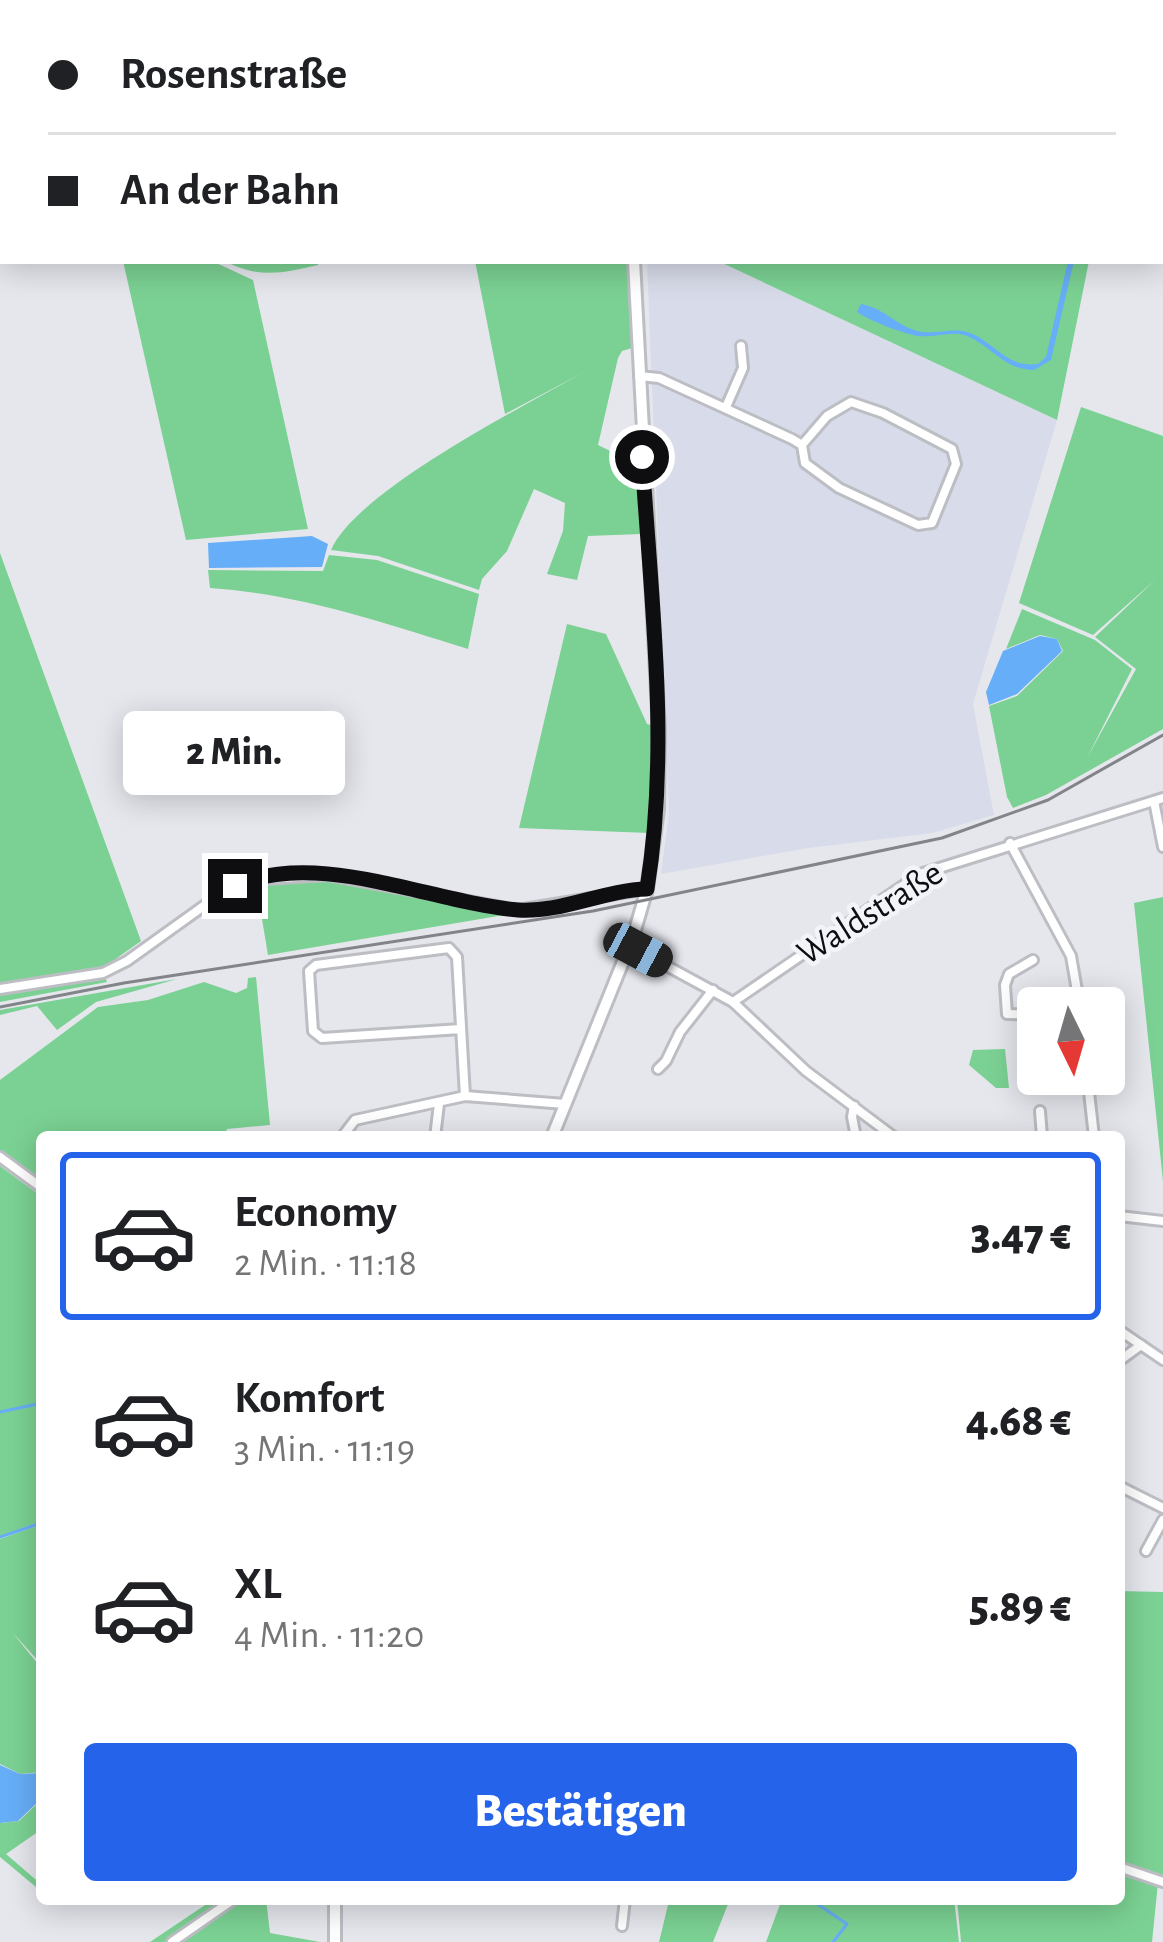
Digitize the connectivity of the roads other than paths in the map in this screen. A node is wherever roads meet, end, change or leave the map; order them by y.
1 (634, 264) edge
2 (741, 346) dead end
3 (637, 375) junction
4 (726, 407) junction
5 (802, 445) junction
6 (1158, 800) edge
7 (1010, 843) junction
8 (1163, 848) edge
9 (647, 889) junction
10 (630, 946) junction
11 (1033, 961) dead end
12 (1076, 987) edge
13 (0, 989) edge
14 (713, 990) junction
15 (733, 1001) junction
16 (1017, 1014) edge
17 (461, 1029) junction
18 (658, 1069) dead end
19 (1089, 1095) edge
20 (465, 1096) junction
21 (440, 1104) junction
22 (566, 1104) junction
23 (854, 1106) junction
24 (1040, 1111) dead end
25 (347, 1131) edge
26 (436, 1131) edge
27 (555, 1131) edge
28 (854, 1131) edge
29 (886, 1131) edge
30 (1042, 1131) edge
31 (1093, 1131) edge
32 (0, 1157) edge
33 (36, 1184) edge
34 (1125, 1217) edge
35 (1163, 1221) edge
36 (1125, 1334) edge
37 (1141, 1345) junction
38 (1125, 1357) edge
39 (1163, 1360) edge
40 (1125, 1489) edge
41 (1163, 1508) edge
42 (1163, 1520) edge
43 (1146, 1551) dead end
44 (1125, 1869) edge
45 (1163, 1882) edge
46 (225, 1905) edge
47 (334, 1905) edge
48 (624, 1905) edge
49 (622, 1926) dead end
50 (172, 1942) edge
51 (335, 1942) edge

1 - 3 main road
2 - 4 street
3 - 4 street
3 - 9 main road
4 - 5 street
5 - 5 street
6 - 7 street, Waldstraße
6 - 8 street, Waldstraße
7 - 12 street
7 - 15 street, Waldstraße
9 - 10 main road
9 - 13 street
10 - 14 street
10 - 22 main road
11 - 16 street
14 - 15 street
14 - 18 street
15 - 23 street
17 - 17 street
17 - 20 street
19 - 31 street
20 - 21 street
20 - 22 street
21 - 25 street
21 - 26 street
22 - 27 main road
23 - 28 street
23 - 29 street
24 - 30 street
32 - 33 street
34 - 35 street
36 - 37 street
37 - 38 street
37 - 39 street
40 - 41 street
42 - 43 street
44 - 45 street
46 - 50 street
47 - 51 main road
48 - 49 street

